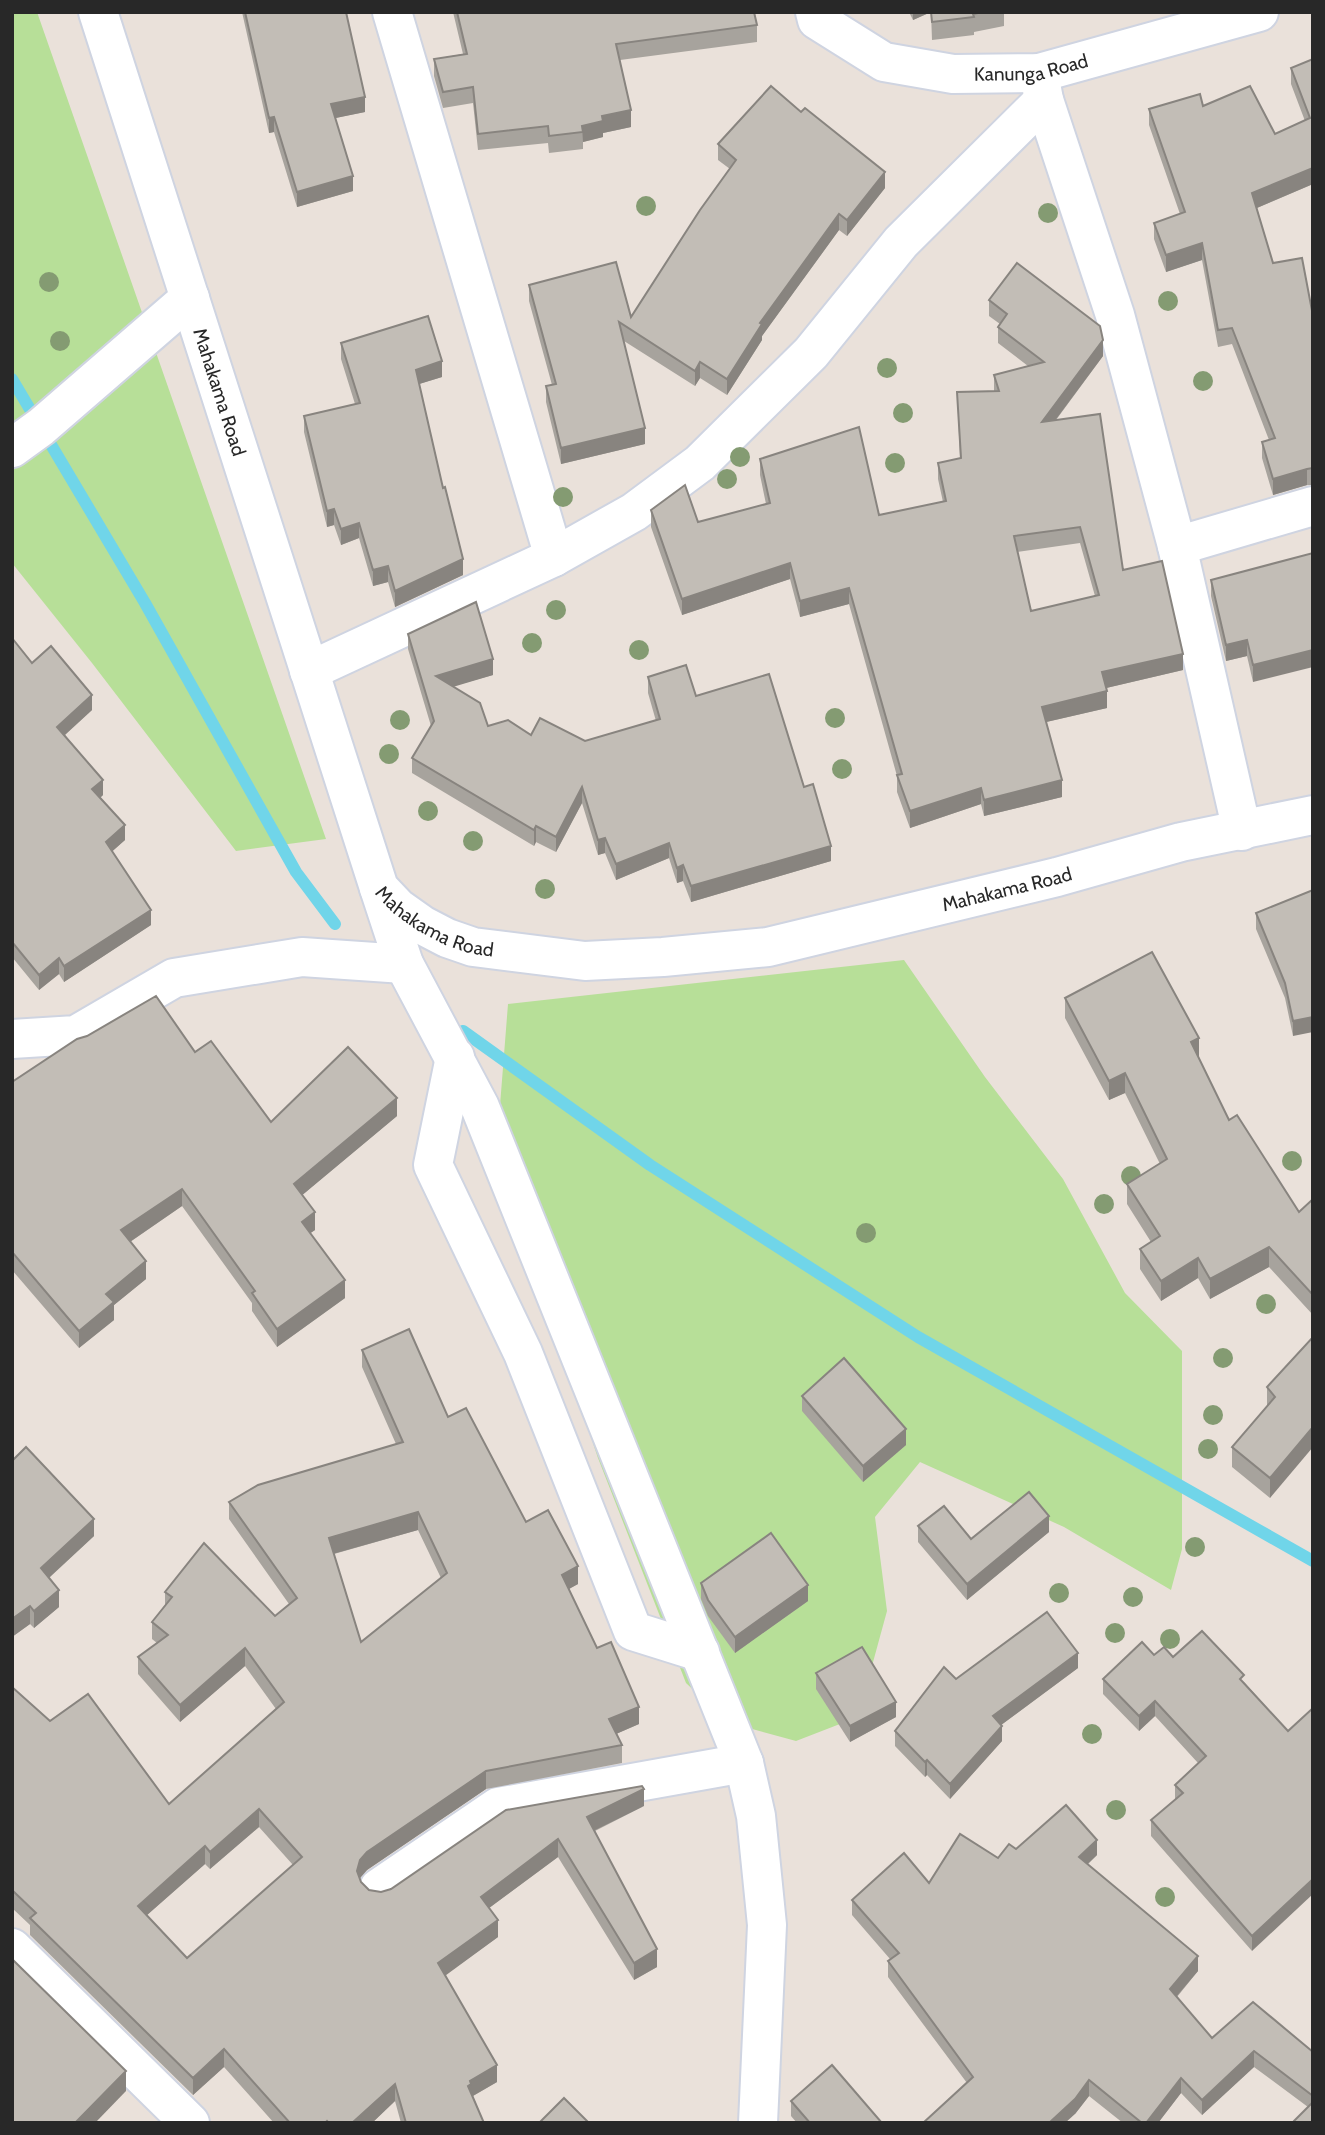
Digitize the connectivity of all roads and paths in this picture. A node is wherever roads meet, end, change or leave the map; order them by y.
1 (99, 12) edge
2 (391, 12) edge
3 (815, 12) edge
4 (1259, 12) edge
5 (1042, 86) junction
6 (190, 298) junction
7 (12, 448) edge
8 (1313, 506) edge
9 (1177, 546) junction
10 (554, 557) junction
11 (309, 671) junction
12 (1313, 815) edge
13 (1242, 831) junction
14 (379, 888) junction
15 (404, 964) junction
16 (12, 1039) edge
17 (455, 1057) junction
18 (700, 1652) junction
19 (744, 1763) junction
20 (379, 1888) dead end
21 (12, 1948) edge
22 (190, 2123) edge
23 (758, 2123) edge

1 - 6 street, Mahakama Road
2 - 10 street
3 - 5 street, Kanunga Road
4 - 5 street, Kanunga Road
5 - 9 street
5 - 10 street
6 - 7 street
6 - 11 street, Mahakama Road
8 - 9 street
9 - 13 street
10 - 11 street
11 - 14 street, Mahakama Road
12 - 13 street, Mahakama Road
13 - 14 street, Mahakama Road
14 - 15 street
15 - 16 street
15 - 17 street
17 - 18 street
17 - 18 street
18 - 19 street
19 - 20 street
19 - 23 street
21 - 22 street

